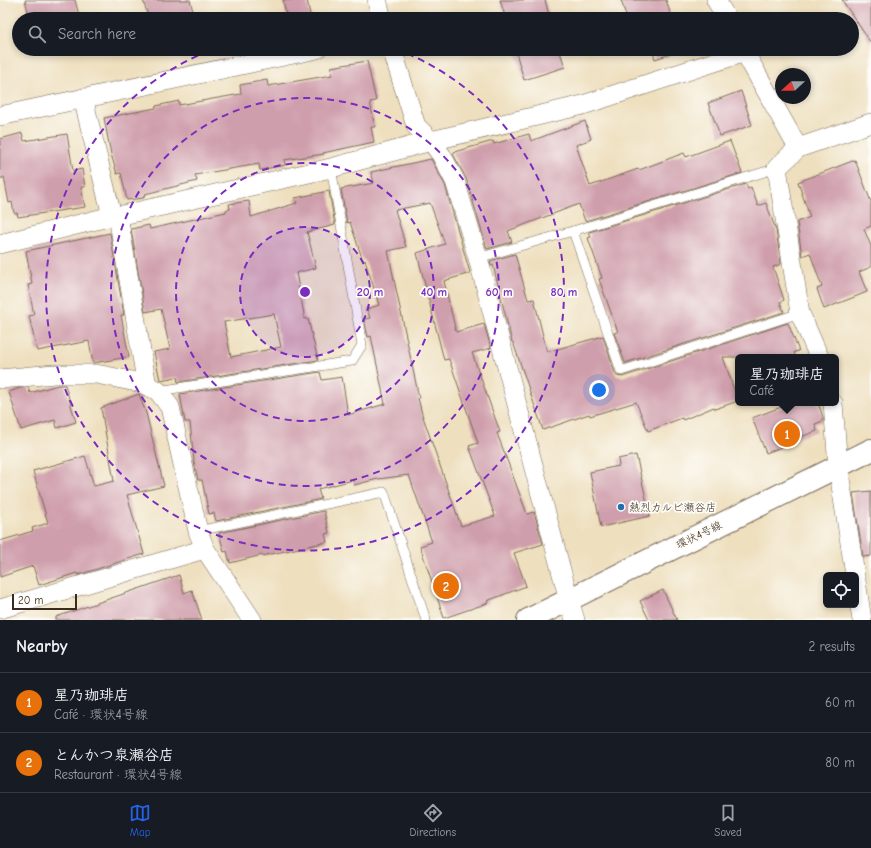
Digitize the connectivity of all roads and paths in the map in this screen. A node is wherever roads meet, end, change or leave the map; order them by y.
1 (377, 0) edge
2 (716, 0) edge
3 (380, 12) edge
4 (723, 12) edge
5 (284, 56) edge
6 (394, 56) edge
7 (726, 56) edge
8 (747, 56) edge
9 (83, 98) junction
10 (0, 116) edge
11 (871, 123) edge
12 (431, 141) junction
13 (798, 148) junction
14 (331, 168) junction
15 (777, 168) junction
16 (115, 216) junction
17 (573, 231) junction
18 (0, 244) edge
19 (478, 258) junction
20 (800, 313) junction
21 (818, 354) edge
22 (0, 379) edge
23 (152, 389) junction
24 (833, 406) edge
25 (871, 450) edge
26 (838, 466) junction
27 (198, 531) junction
28 (205, 549) junction
29 (855, 572) edge
30 (859, 600) edge
31 (0, 609) edge
32 (572, 610) edge
33 (252, 620) edge
34 (426, 620) edge
35 (528, 620) edge
36 (862, 620) edge

1 - 3 street
2 - 4 street
5 - 9 street
6 - 12 street
7 - 12 street
8 - 13 street
9 - 10 street
9 - 16 street
11 - 13 street
12 - 14 street
12 - 19 street
13 - 15 street
14 - 16 street
14 - 23 lane
15 - 17 lane
15 - 20 street
16 - 18 street
16 - 23 street
17 - 19 lane
17 - 20 lane
19 - 32 street
20 - 21 street
22 - 23 street
23 - 27 street
24 - 26 street
25 - 26 main road, 環状4号線
26 - 29 street
26 - 32 main road, 環状4号線
27 - 28 street
27 - 34 lane
28 - 31 street
28 - 33 street
30 - 36 street
32 - 35 main road, 環状4号線

